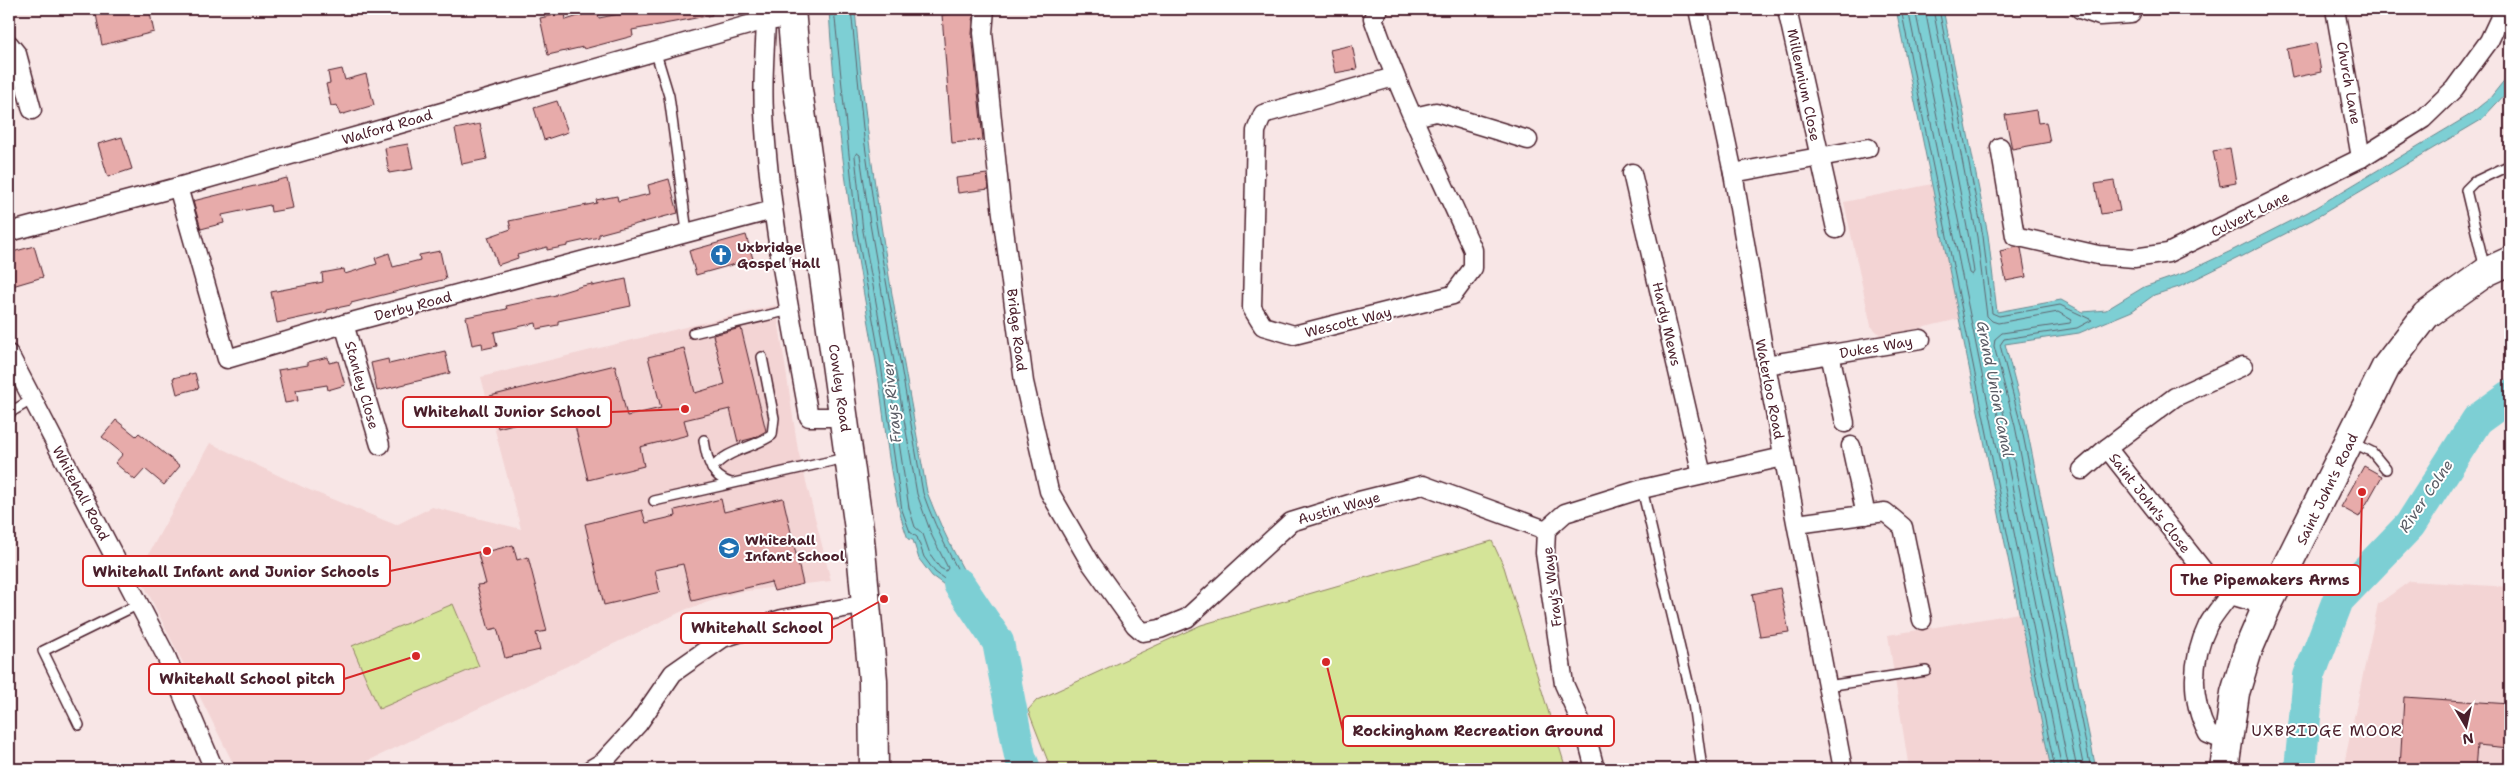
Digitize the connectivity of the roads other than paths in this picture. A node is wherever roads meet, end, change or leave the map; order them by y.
1 (985, 9) edge
2 (1379, 9) edge
3 (1698, 9) edge
4 (2080, 9) edge
5 (2130, 9) edge
6 (2335, 9) edge
7 (2504, 9) edge
8 (1788, 14) dead end
9 (783, 16) edge
10 (9, 44) edge
11 (655, 50) junction
12 (1394, 77) junction
13 (32, 110) dead end
14 (1414, 117) junction
15 (1528, 140) dead end
16 (2000, 147) dead end
17 (1868, 148) dead end
18 (1820, 156) junction
19 (2361, 158) junction
20 (2510, 165) edge
21 (1632, 173) dead end
22 (1733, 173) junction
23 (178, 187) junction
24 (773, 210) junction
25 (1836, 229) dead end
26 (9, 232) edge
27 (686, 232) junction
28 (2510, 261) edge
29 (2486, 272) junction
30 (790, 310) junction
31 (344, 324) junction
32 (692, 333) dead end
33 (1921, 339) dead end
34 (9, 354) edge
35 (1830, 354) junction
36 (762, 357) dead end
37 (1766, 365) junction
38 (2243, 366) dead end
39 (32, 399) junction
40 (9, 412) edge
41 (844, 417) junction
42 (1845, 423) dead end
43 (704, 440) dead end
44 (2350, 441) junction
45 (380, 445) dead end
46 (1851, 446) dead end
47 (2107, 448) junction
48 (850, 457) junction
49 (1783, 457) junction
50 (712, 469) junction
51 (2082, 470) dead end
52 (2386, 470) dead end
53 (1702, 475) junction
54 (732, 483) junction
55 (1642, 490) junction
56 (654, 501) dead end
57 (1866, 515) junction
58 (1797, 524) junction
59 (1546, 530) junction
60 (2230, 594) junction
61 (139, 604) junction
62 (867, 604) junction
63 (2267, 606) junction
64 (1922, 620) dead end
65 (1135, 625) joint
66 (1926, 671) dead end
67 (1827, 686) junction
68 (79, 725) dead end
69 (2228, 742) junction
70 (214, 769) edge
71 (591, 769) edge
72 (874, 769) edge
73 (1595, 769) edge
74 (1702, 769) edge
75 (1843, 769) edge
76 (2224, 769) edge

1 - 65 street, Bridge Road
2 - 12 street
3 - 22 street, Waterloo Road
4 - 5 street
6 - 19 street, Church Lane
7 - 19 street, Culvert Lane
8 - 18 street, Millennium Close
9 - 11 street, Walford Road
9 - 24 street
9 - 41 main road, Cowley Road
10 - 13 street
11 - 23 street, Walford Road
11 - 27 lane
12 - 14 street, Wescott Way
12 - 14 street, Wescott Way
14 - 15 street
16 - 19 street, Culvert Lane
17 - 18 street, Millennium Close
18 - 22 street, Millennium Close
18 - 25 street, Millennium Close
20 - 29 lane
21 - 53 street, Hardy Mews
22 - 37 street, Waterloo Road
23 - 26 street, Walford Road
23 - 31 street, Derby Road
24 - 27 street, Derby Road
24 - 30 street
27 - 31 street, Derby Road
28 - 29 main road, Saint John's Road
29 - 44 main road, Saint John's Road
30 - 32 lane
30 - 41 street
31 - 45 street, Stanley Close
33 - 35 street, Dukes Way
34 - 39 street, Whitehall Road
35 - 37 street, Dukes Way
35 - 42 street, Dukes Way
36 - 50 lane
37 - 49 street, Waterloo Road
38 - 47 street
39 - 40 lane
39 - 61 street, Whitehall Road
41 - 48 main road, Cowley Road
43 - 50 lane
44 - 52 lane
44 - 63 main road, Saint John's Road
46 - 57 street
47 - 51 street
47 - 60 street, Saint John's Close
48 - 54 lane
48 - 62 main road, Cowley Road
49 - 53 street, Fray's Waye
49 - 58 street, Waterloo Road
50 - 54 lane
53 - 55 street, Fray's Waye
54 - 56 lane
55 - 59 street, Fray's Waye
55 - 74 lane
57 - 58 street
57 - 64 street
58 - 67 street, Waterloo Road
59 - 65 street, Austin Waye
59 - 73 street, Fray's Waye
60 - 63 street, Saint John's Close
60 - 69 street
61 - 68 lane
61 - 70 street, Whitehall Road
62 - 71 street
62 - 72 main road, Cowley Road
63 - 69 main road, Saint John's Road
66 - 67 lane
67 - 75 street, Waterloo Road
69 - 76 main road, Saint John's Road

